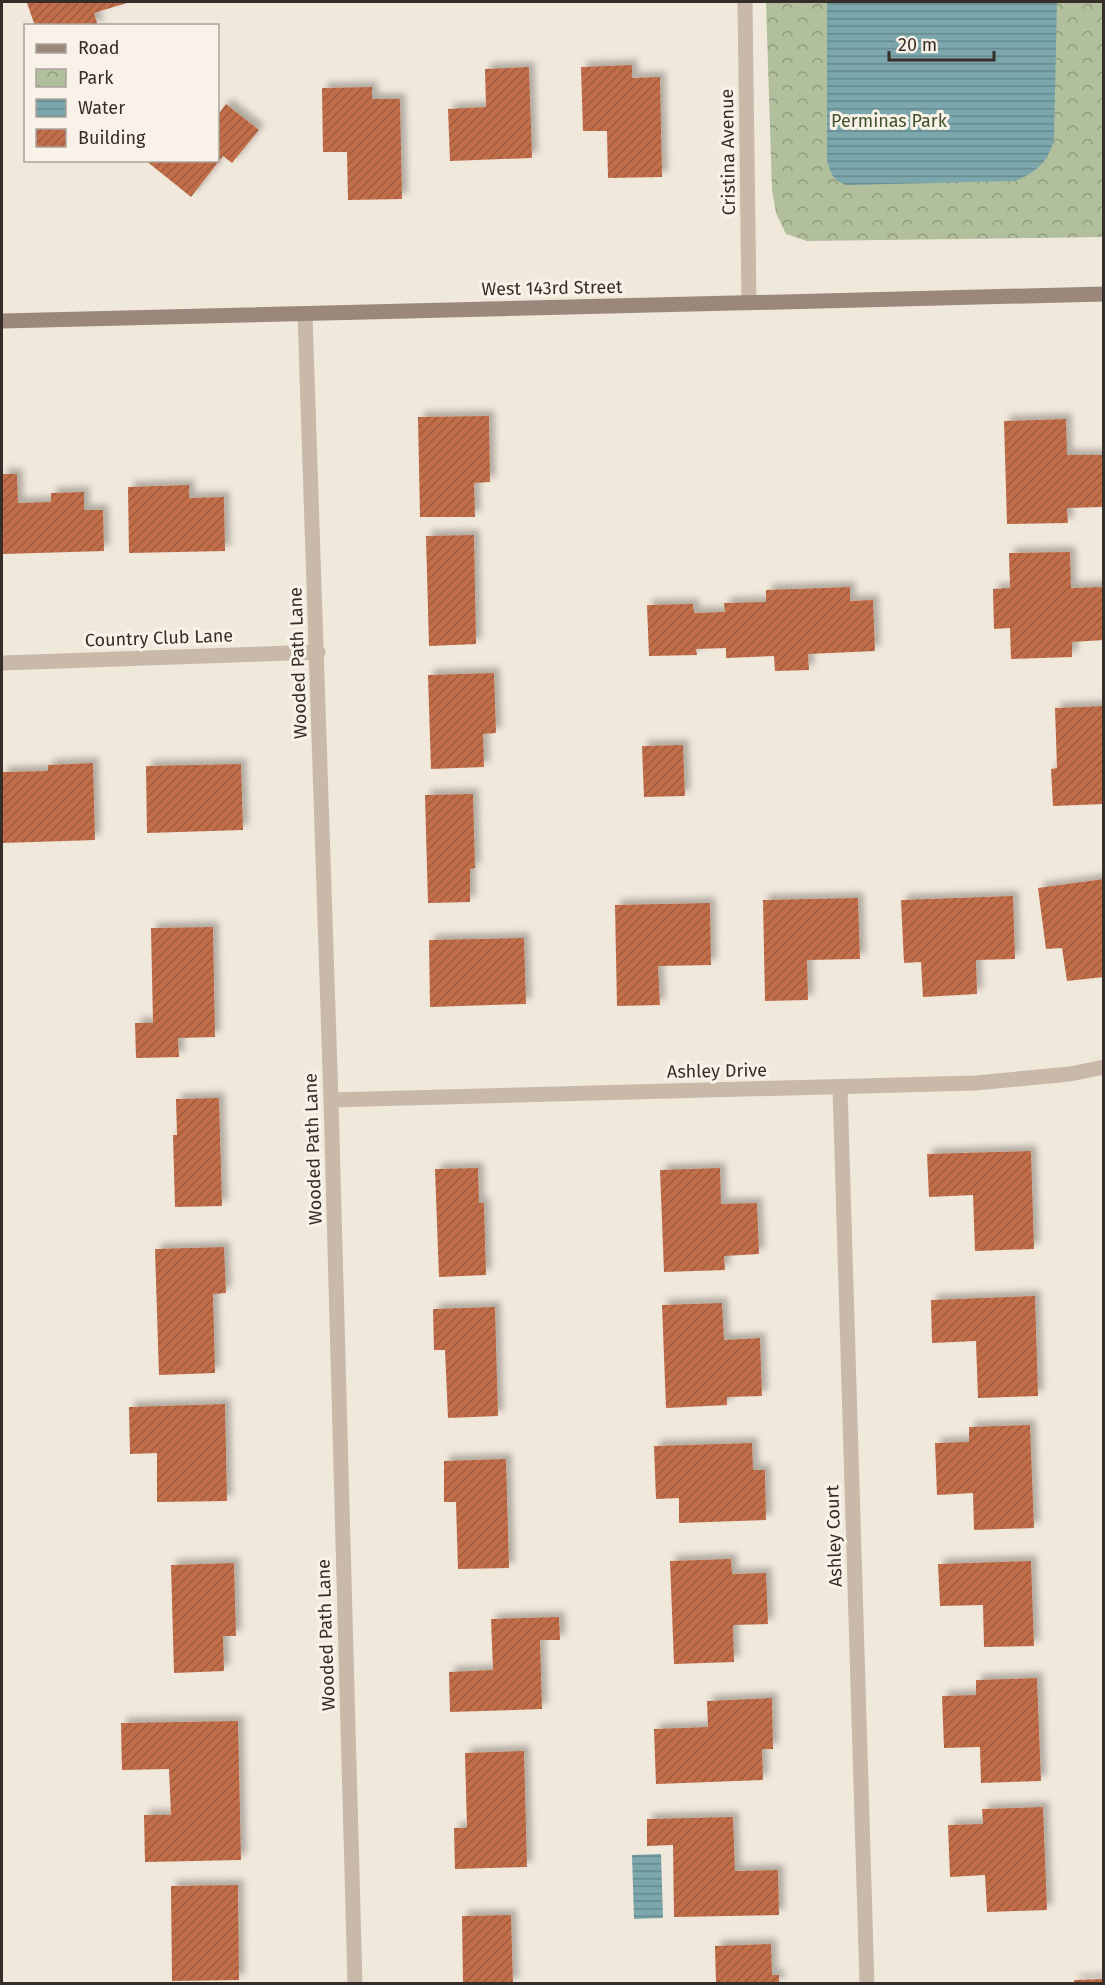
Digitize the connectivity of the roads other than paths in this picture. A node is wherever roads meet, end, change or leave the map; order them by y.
1 (745, 2) edge
2 (1104, 294) edge
3 (749, 303) junction
4 (305, 314) junction
5 (2, 321) edge
6 (318, 652) junction
7 (2, 663) edge
8 (1104, 1067) edge
9 (840, 1087) junction
10 (331, 1100) junction
11 (355, 1983) edge
12 (867, 1983) edge

1 - 3 street, Cristina Avenue
2 - 3 main road, West 143rd Street
3 - 4 main road, West 143rd Street
4 - 5 main road, West 143rd Street
4 - 6 street, Wooded Path Lane
6 - 7 street, Country Club Lane
6 - 10 street, Wooded Path Lane
8 - 9 street, Ashley Drive
9 - 10 street, Ashley Drive
9 - 12 street, Ashley Court
10 - 11 street, Wooded Path Lane

